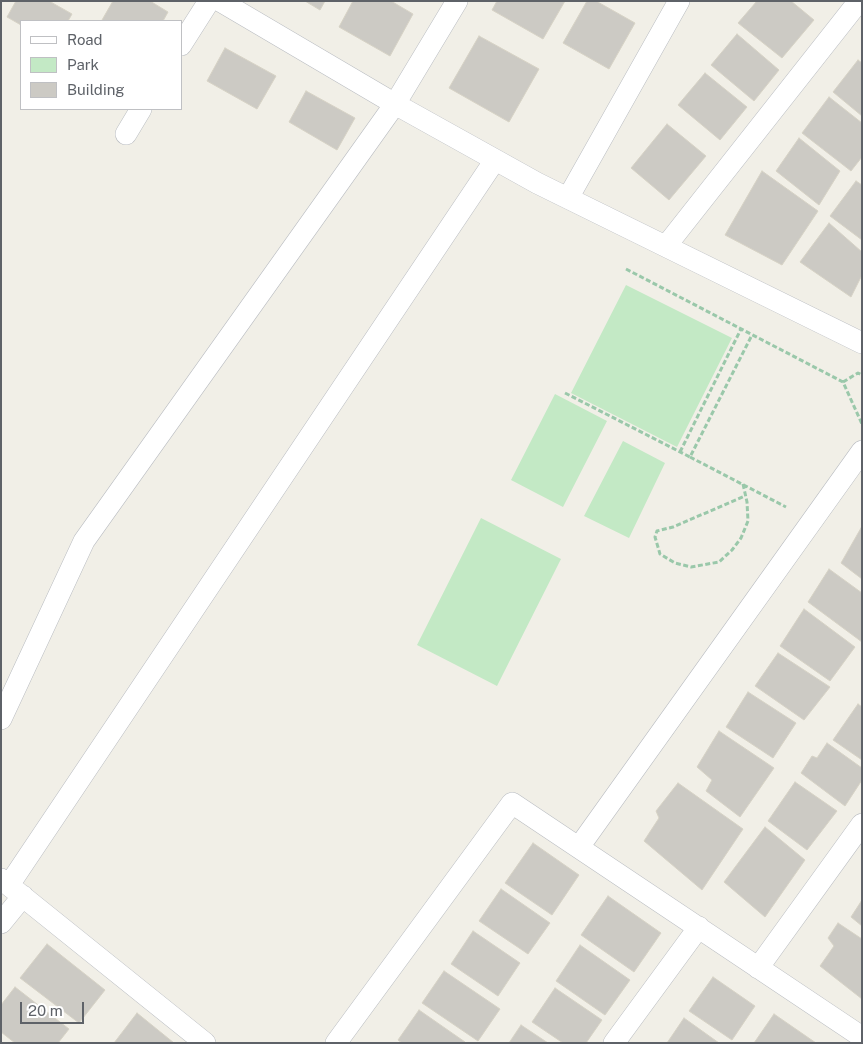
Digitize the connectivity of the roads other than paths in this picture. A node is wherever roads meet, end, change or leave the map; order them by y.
1 (209, 1) edge
2 (220, 1) edge
3 (456, 1) edge
4 (678, 1) edge
5 (859, 1) edge
6 (182, 43) edge
7 (396, 104) junction
8 (140, 110) edge
9 (126, 134) dead end
10 (495, 160) junction
11 (568, 198) junction
12 (666, 246) junction
13 (862, 343) edge
14 (862, 451) edge
15 (1, 719) edge
16 (862, 824) edge
17 (579, 848) junction
18 (11, 887) edge
19 (1, 923) edge
20 (699, 927) junction
21 (758, 968) junction
22 (858, 1038) edge
23 (205, 1043) edge
24 (336, 1043) edge
25 (614, 1043) edge

1 - 6 street
2 - 7 street
3 - 7 street
4 - 11 street
5 - 12 street
7 - 10 street
7 - 15 street
8 - 9 street
10 - 11 street
10 - 18 street
11 - 12 street
12 - 13 street
14 - 17 street
16 - 21 street
17 - 20 street
17 - 24 street
18 - 19 street
18 - 23 street
20 - 21 street
20 - 25 street
21 - 22 street

